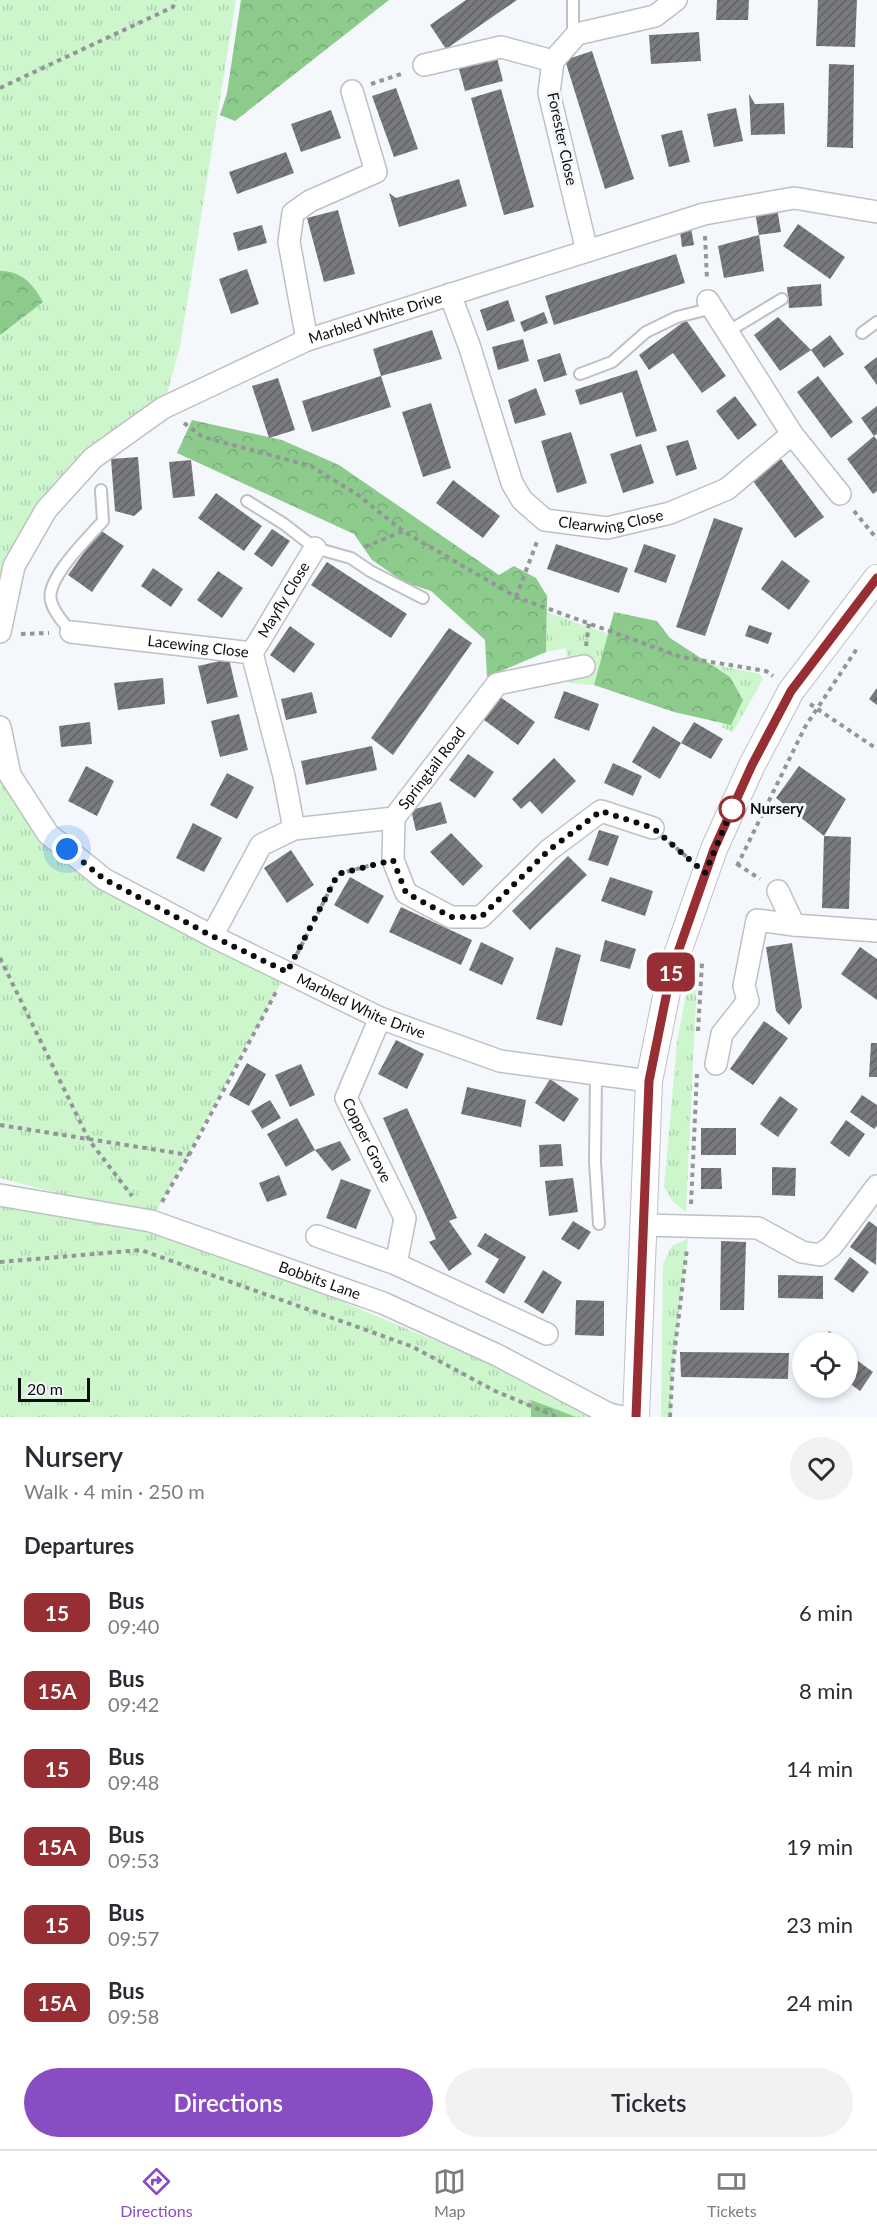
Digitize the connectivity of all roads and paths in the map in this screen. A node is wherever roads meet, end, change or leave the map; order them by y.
1 (175, 0) edge
2 (573, 0) edge
3 (676, 0) edge
4 (573, 38) junction
5 (553, 61) junction
6 (424, 65) joint
7 (0, 88) edge
8 (352, 91) joint
9 (877, 210) edge
10 (704, 214) junction
11 (587, 251) junction
12 (450, 294) junction
13 (782, 299) dead end
14 (711, 305) junction
15 (877, 322) edge
16 (728, 332) junction
17 (862, 333) dead end
18 (307, 340) junction
19 (580, 374) dead end
20 (163, 408) junction
21 (792, 434) junction
22 (101, 490) dead end
23 (840, 494) joint
24 (247, 501) dead end
25 (545, 520) junction
26 (877, 539) edge
27 (315, 548) junction
28 (877, 578) edge
29 (516, 597) junction
30 (423, 598) dead end
31 (71, 632) junction
32 (6, 633) edge
33 (860, 644) dead end
34 (252, 653) junction
35 (584, 666) dead end
36 (791, 691) junction
37 (817, 708) junction
38 (0, 727) edge
39 (877, 749) edge
40 (394, 818) junction
41 (653, 828) joint
42 (294, 829) junction
43 (393, 860) junction
44 (705, 873) junction
45 (778, 891) dead end
46 (794, 925) junction
47 (877, 931) edge
48 (212, 936) junction
49 (0, 958) edge
50 (287, 972) junction
51 (380, 1018) junction
52 (716, 1064) dead end
53 (597, 1074) junction
54 (649, 1081) junction
55 (0, 1125) edge
56 (89, 1140) junction
57 (189, 1155) junction
58 (877, 1186) edge
59 (0, 1195) edge
60 (151, 1221) junction
61 (599, 1224) dead end
62 (644, 1225) junction
63 (317, 1236) dead end
64 (0, 1262) edge
65 (396, 1264) junction
66 (547, 1334) dead end
67 (557, 1417) edge
68 (622, 1417) edge
69 (636, 1417) edge

1 - 7 path
2 - 4 lane
3 - 4 street
4 - 5 street
5 - 6 street
5 - 11 street, Forester Close
6 - 8 path
8 - 18 street
9 - 10 street, Marbled White Drive
10 - 11 street, Marbled White Drive
10 - 14 path
11 - 12 street, Marbled White Drive
12 - 18 street, Marbled White Drive
12 - 25 street, Clearwing Close
13 - 16 lane
14 - 16 street
14 - 19 lane
15 - 17 lane
16 - 21 street
18 - 20 street, Marbled White Drive
20 - 29 path
20 - 32 street, Marbled White Drive
21 - 23 street
21 - 25 street, Clearwing Close
22 - 31 lane
23 - 26 path
24 - 27 lane
25 - 29 path
27 - 30 lane
27 - 34 street, Mayfly Close
28 - 36 street
29 - 36 path
31 - 32 path
31 - 34 street, Lacewing Close
33 - 37 path
34 - 42 street, Lacewing Close
35 - 40 street, Springtail Road
36 - 37 path
36 - 44 street
37 - 39 path
38 - 48 street, Marbled White Drive
40 - 42 street, Springtail Road
40 - 43 street
41 - 43 street
41 - 44 path
42 - 48 street, Springtail Road
43 - 50 path
44 - 54 street
45 - 46 street
46 - 47 street
46 - 52 street
48 - 50 street, Marbled White Drive
49 - 56 path
50 - 51 street, Marbled White Drive
50 - 57 path
51 - 53 street, Marbled White Drive
51 - 65 street, Copper Grove
53 - 54 street, Marbled White Drive
53 - 61 lane
54 - 62 street
55 - 56 path
56 - 57 path
56 - 60 path
57 - 60 path
58 - 62 street
59 - 60 street, Bobbits Lane
60 - 68 street, Bobbits Lane
62 - 69 street
63 - 65 street
64 - 67 path
65 - 66 street

